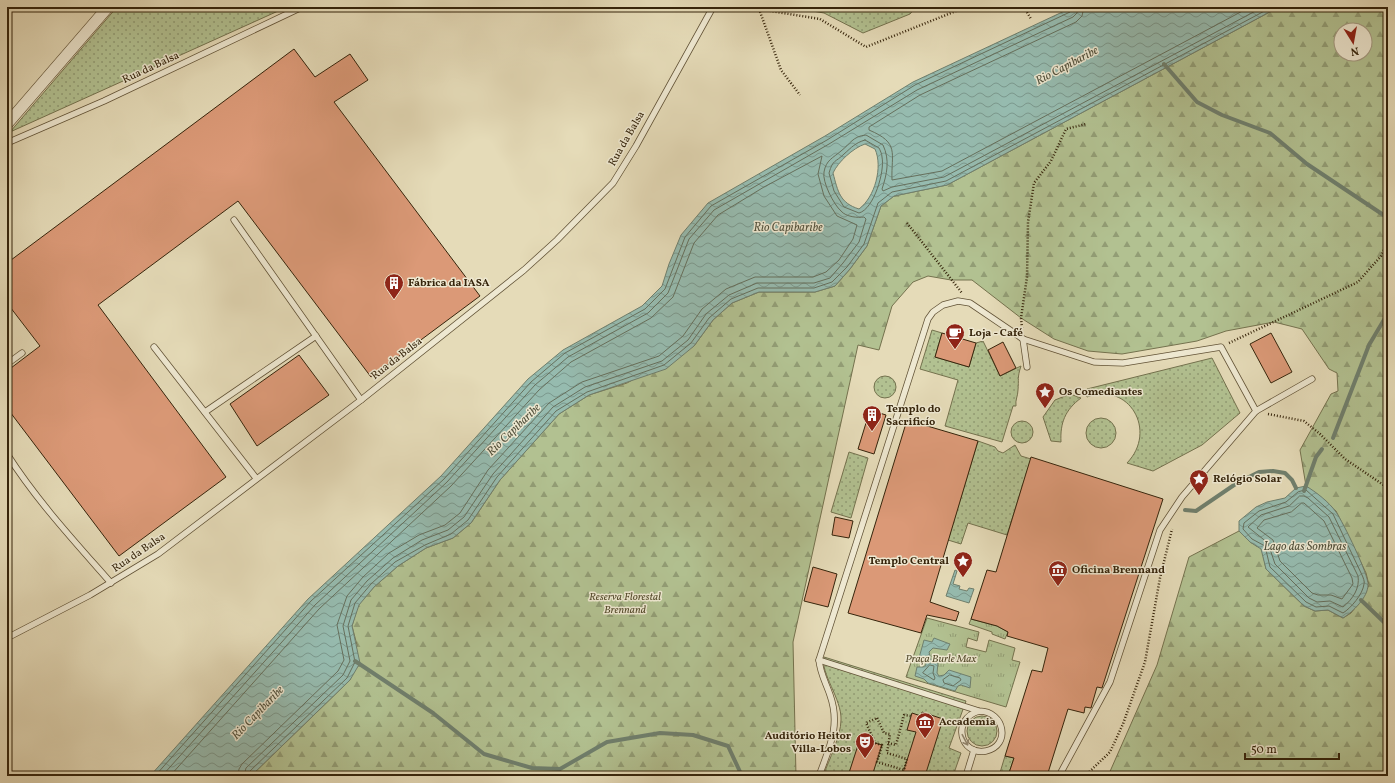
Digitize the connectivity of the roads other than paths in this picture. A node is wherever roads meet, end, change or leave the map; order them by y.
1 (108, 7) edge
2 (302, 7) edge
3 (713, 7) edge
4 (7, 124) edge
5 (7, 143) edge
6 (234, 220) dead end
7 (316, 336) junction
8 (1023, 339) junction
9 (154, 347) dead end
10 (22, 354) dead end
11 (7, 364) edge
12 (1027, 367) dead end
13 (1312, 379) dead end
14 (361, 400) junction
15 (1256, 411) junction
16 (205, 412) junction
17 (7, 454) edge
18 (256, 478) junction
19 (111, 583) junction
20 (7, 638) edge
21 (818, 660) junction
22 (979, 712) junction
23 (974, 750) junction
24 (819, 776) edge
25 (966, 776) edge
26 (1059, 776) edge

1 - 4 street
2 - 5 lane, Rua da Balsa
3 - 14 lane, Rua da Balsa
6 - 7 lane
7 - 14 lane
7 - 16 lane
8 - 12 lane
8 - 15 lane
8 - 21 lane
9 - 16 lane
10 - 11 lane
13 - 15 lane
14 - 18 lane, Rua da Balsa
15 - 26 lane
16 - 18 lane
17 - 19 lane
18 - 19 lane, Rua da Balsa
19 - 20 lane, Rua da Balsa
21 - 22 lane
21 - 24 lane
22 -> 23 lane
22 - 23 lane
23 - 25 lane

